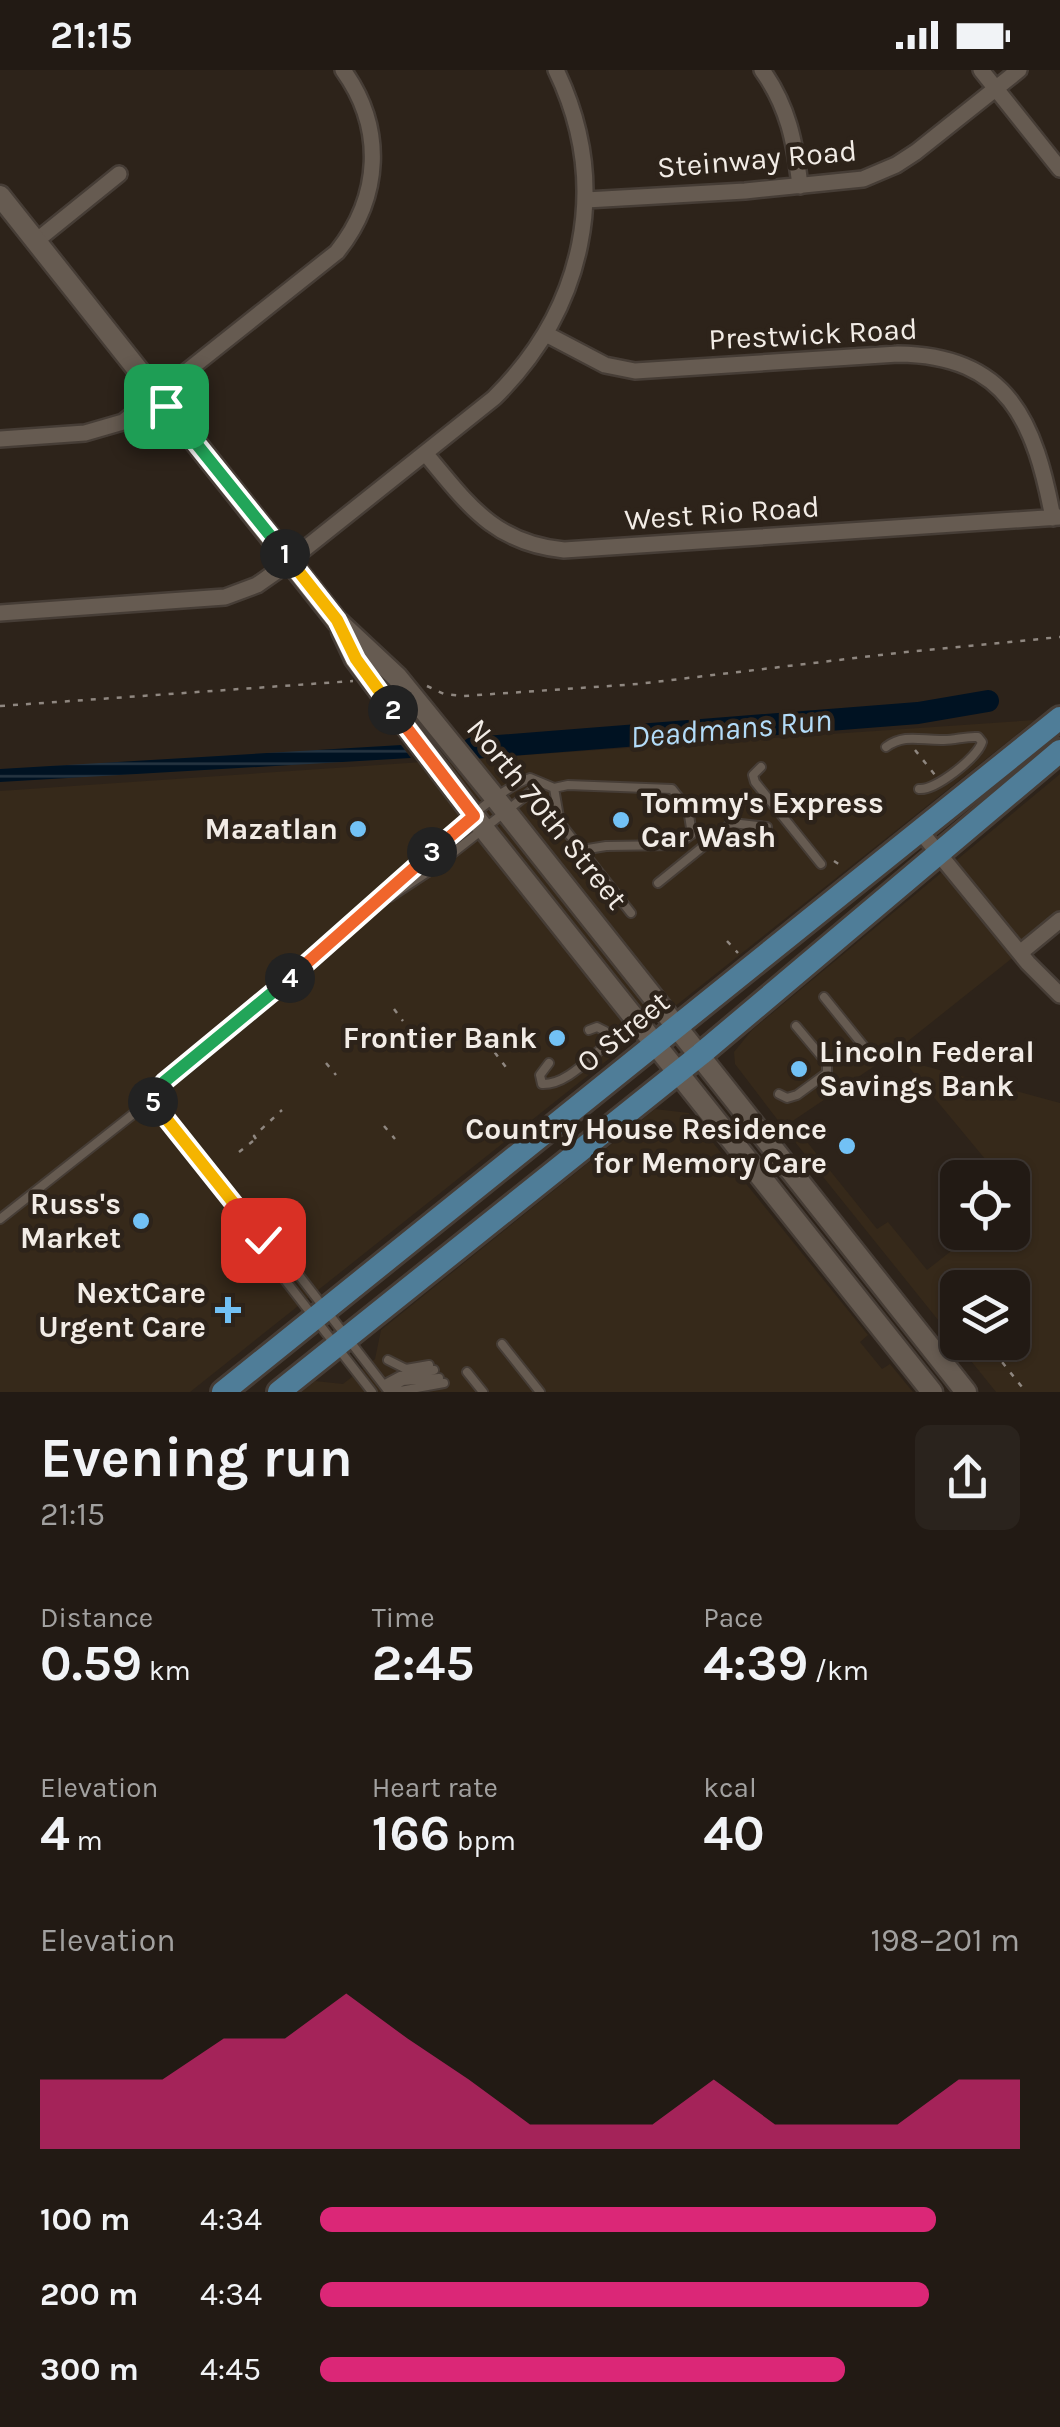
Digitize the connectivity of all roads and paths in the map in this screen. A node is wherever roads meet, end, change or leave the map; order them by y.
1 (343, 70) edge
2 (556, 70) edge
3 (762, 70) edge
4 (981, 70) edge
5 (1019, 70) edge
6 (996, 89) junction
7 (1060, 169) edge
8 (119, 174) dead end
9 (800, 186) junction
10 (0, 196) edge
11 (586, 200) junction
12 (36, 242) junction
13 (546, 334) junction
14 (158, 396) junction
15 (0, 438) edge
16 (425, 453) junction
17 (1057, 517) edge
18 (289, 560) junction
19 (0, 613) edge
20 (337, 620) junction
21 (1060, 638) edge
22 (361, 681) dead end
23 (422, 683) dead end
24 (0, 706) edge
25 (1060, 718) edge
26 (908, 742) dead end
27 (886, 748) dead end
28 (1060, 751) edge
29 (761, 767) dead end
30 (939, 780) dead end
31 (542, 782) junction
32 (554, 788) junction
33 (920, 789) dead end
34 (502, 805) junction
35 (479, 822) junction
36 (767, 827) dead end
37 (920, 832) junction
38 (582, 850) junction
39 (937, 852) junction
40 (834, 861) dead end
41 (821, 864) dead end
42 (848, 872) dead end
43 (658, 883) dead end
44 (375, 906) junction
45 (631, 912) dead end
46 (1060, 920) edge
47 (727, 941) dead end
48 (1020, 953) junction
49 (742, 958) dead end
50 (1060, 995) edge
51 (824, 997) dead end
52 (394, 1009) dead end
53 (403, 1020) dead end
54 (679, 1026) junction
55 (796, 1026) dead end
56 (589, 1030) dead end
57 (486, 1042) dead end
58 (656, 1044) junction
59 (701, 1054) junction
60 (878, 1057) dead end
61 (549, 1062) dead end
62 (326, 1063) dead end
63 (508, 1070) dead end
64 (678, 1072) junction
65 (336, 1076) dead end
66 (779, 1094) dead end
67 (150, 1098) junction
68 (282, 1110) dead end
69 (384, 1126) dead end
70 (395, 1140) dead end
71 (239, 1152) dead end
72 (0, 1219) edge
73 (263, 1240) junction
74 (320, 1314) junction
75 (342, 1342) junction
76 (502, 1344) dead end
77 (388, 1360) dead end
78 (1000, 1360) edge
79 (467, 1372) dead end
80 (389, 1389) edge
81 (223, 1392) edge
82 (279, 1392) edge
83 (372, 1392) edge
84 (483, 1392) edge
85 (540, 1392) edge
86 (932, 1392) edge
87 (966, 1392) edge
88 (1026, 1392) edge

1 - 14 street
2 - 11 street
3 - 9 street
4 - 6 street
5 - 6 street, Steinway Road
6 - 7 street
6 - 9 street, Steinway Road
8 - 12 street
9 - 11 street, Steinway Road
10 - 12 main road, North 70th Street
11 - 13 street
12 - 14 main road, North 70th Street
13 - 16 street
13 - 17 street, Prestwick Road
14 - 15 street
14 - 18 main road, North 70th Street
16 - 17 street, West Rio Road
16 - 18 street
18 - 19 street
18 - 20 main road, North 70th Street
20 - 34 main road, North 70th Street
20 - 35 main road, North 70th Street
21 - 23 path
22 - 24 path
25 - 37 main road, O Street
26 - 30 path
27 - 33 lane
28 - 39 main road
29 - 41 lane
31 - 32 lane
31 - 34 lane
31 - 34 lane
32 - 38 lane
32 - 38 lane
34 - 35 lane
34 - 35 lane
34 - 54 main road, North 70th Street
35 - 44 lane
35 - 44 lane
35 - 58 main road, North 70th Street
36 - 43 lane
37 - 39 street
37 - 54 main road, O Street
38 - 45 lane
39 - 48 street
39 - 59 main road
40 - 42 path
44 - 67 lane
46 - 48 street
47 - 49 path
48 - 50 street
51 - 60 lane
52 - 53 path
54 - 58 main road, O Street
54 - 59 main road, North 70th Street
55 - 66 lane
56 - 61 lane
57 - 63 path
58 - 64 main road, North 70th Street
58 - 74 main road, O Street
59 - 64 main road
59 - 87 main road, North 70th Street
62 - 65 path
64 - 75 main road
64 - 86 main road, North 70th Street
67 - 72 lane
67 - 73 lane
68 - 71 path
69 - 70 path
73 - 74 lane
73 - 74 lane
74 - 75 lane
74 - 75 lane
74 - 81 main road, O Street
75 - 80 lane
75 - 82 main road
75 - 83 lane
76 - 85 lane
77 - 80 lane
78 - 88 path
79 - 84 lane

